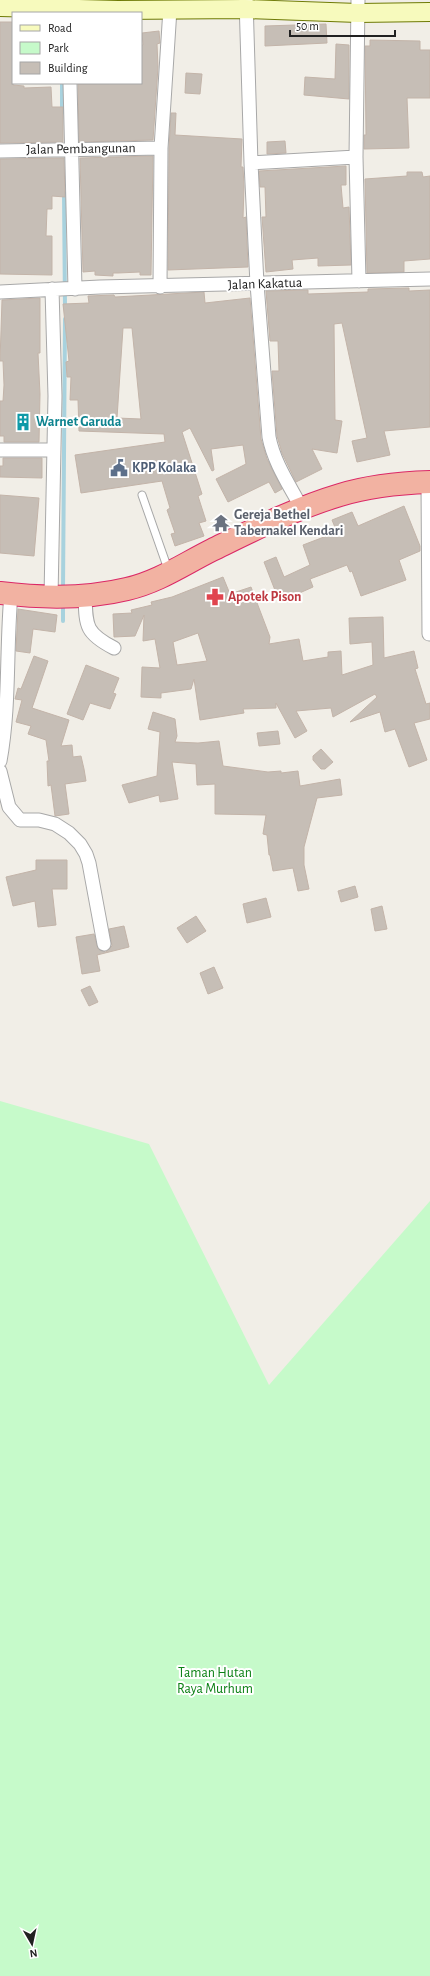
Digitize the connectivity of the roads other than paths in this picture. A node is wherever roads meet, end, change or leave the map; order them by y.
1 (245, 5) edge
2 (0, 7) edge
3 (358, 7) edge
4 (62, 9) edge
5 (170, 9) junction
6 (430, 12) edge
7 (70, 84) edge
8 (161, 148) junction
9 (66, 149) junction
10 (0, 150) edge
11 (356, 157) junction
12 (251, 163) junction
13 (430, 279) edge
14 (359, 281) junction
15 (257, 284) junction
16 (160, 287) junction
17 (55, 289) junction
18 (73, 289) junction
19 (0, 292) edge
20 (0, 450) edge
21 (54, 450) junction
22 (429, 482) edge
23 (142, 495) dead end
24 (302, 509) junction
25 (169, 574) junction
26 (6, 593) edge
27 (66, 596) junction
28 (429, 634) dead end
29 (114, 648) dead end
30 (0, 761) edge
31 (0, 771) edge
32 (104, 944) dead end

1 - 3 main road
1 - 5 main road
1 - 12 street
2 - 4 main road
3 - 6 main road
3 - 11 street
4 - 5 main road
5 - 8 street
7 - 9 street
8 - 9 street, Jalan Pembangunan
8 - 16 street
9 - 10 street, Jalan Pembangunan
9 - 18 street
11 - 12 street
11 - 14 street
12 - 15 street
13 - 14 street, Jalan Kakatua
14 - 15 street, Jalan Kakatua
15 - 16 street, Jalan Kakatua
15 - 24 street
16 - 18 street, Jalan Kakatua
17 - 18 street, Jalan Kakatua
17 - 19 street, Jalan Kakatua
17 - 21 street
20 - 21 street
21 - 27 street
22 - 24 highway
22 - 28 street
23 - 25 lane
24 - 25 highway
25 - 27 highway
26 - 27 highway
26 - 30 street
27 - 29 street
31 - 32 street

